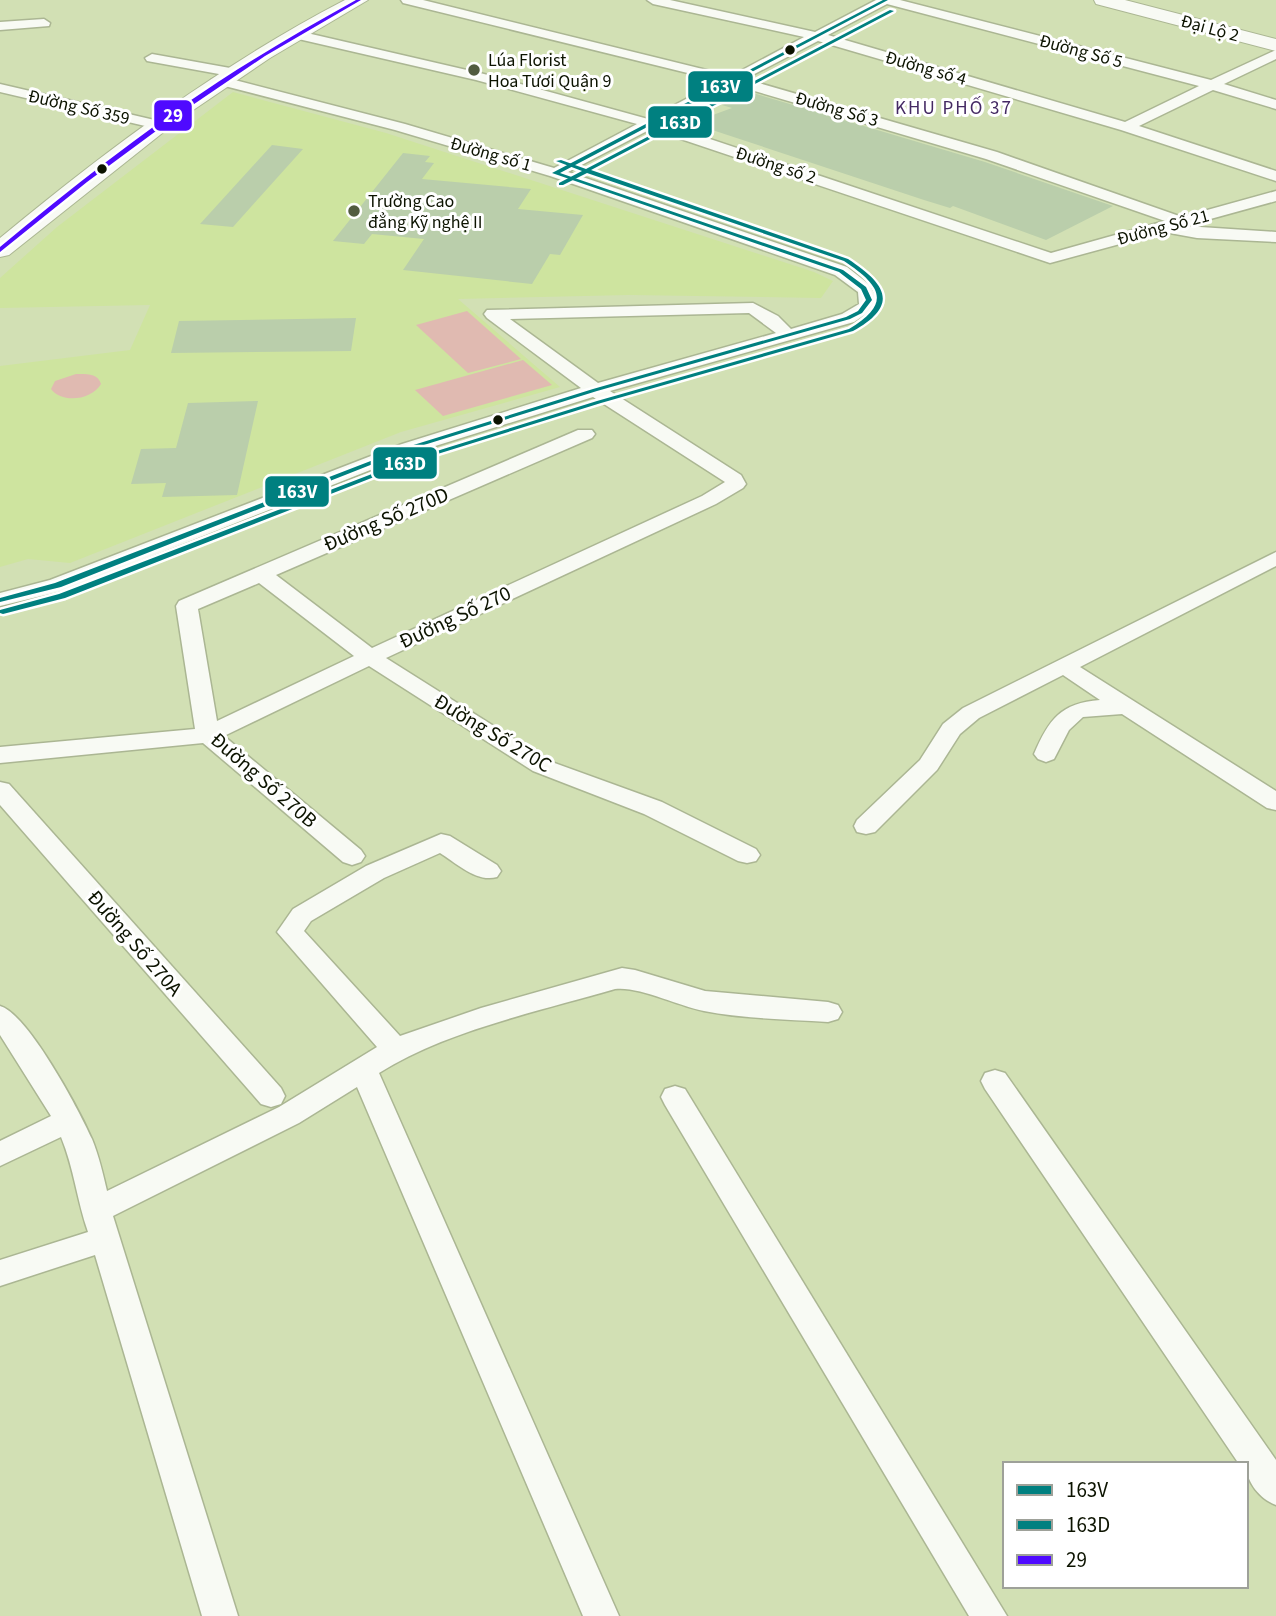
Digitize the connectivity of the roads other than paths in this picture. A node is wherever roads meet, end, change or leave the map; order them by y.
1 (359, 0) edge
2 (407, 0) edge
3 (653, 0) edge
4 (886, 0) edge
5 (1102, 0) edge
6 (1140, 0) edge
7 (44, 23) dead end
8 (0, 26) edge
9 (294, 34) junction
10 (1276, 34) edge
11 (816, 37) junction
12 (1276, 45) edge
13 (1276, 54) edge
14 (152, 58) dead end
15 (224, 76) junction
16 (737, 80) junction
17 (1212, 85) junction
18 (0, 88) edge
19 (1276, 105) edge
20 (652, 124) junction
21 (158, 125) junction
22 (1126, 127) junction
23 (555, 173) junction
24 (1276, 176) edge
25 (1276, 196) edge
26 (1179, 221) junction
27 (1163, 227) junction
28 (1276, 237) edge
29 (0, 250) edge
30 (1049, 258) joint
31 (788, 335) junction
32 (595, 390) junction
33 (585, 434) dead end
34 (1276, 558) edge
35 (259, 573) junction
36 (0, 600) edge
37 (187, 606) joint
38 (370, 657) junction
39 (1065, 667) junction
40 (1128, 707) junction
41 (208, 736) junction
42 (1046, 754) dead end
43 (0, 755) edge
44 (0, 790) edge
45 (1276, 802) edge
46 (866, 826) dead end
47 (747, 855) dead end
48 (352, 856) dead end
49 (488, 871) dead end
50 (828, 1012) dead end
51 (0, 1016) edge
52 (396, 1049) junction
53 (364, 1070) junction
54 (995, 1081) dead end
55 (271, 1096) dead end
56 (674, 1097) dead end
57 (67, 1121) junction
58 (0, 1154) edge
59 (100, 1225) junction
60 (0, 1272) edge
61 (1276, 1489) edge
62 (220, 1616) edge
63 (601, 1616) edge
64 (989, 1616) edge

1 - 9 main road
2 - 16 street, Đường Số 3
3 - 11 street, Đường số 4
4 - 11 street
4 - 17 street, Đường Số 5
5 - 12 main road, Đại Lộ 2
6 - 10 main road, Đại Lộ 2
7 - 8 street
9 - 15 main road
9 - 20 street, Đường số 2
11 - 16 street
11 - 22 street, Đường số 4
13 - 17 street
14 - 15 street, Đường số 1
15 - 21 main road
15 - 23 street, Đường số 1
16 - 20 street
16 - 26 street, Đường Số 3
17 - 19 street, Đường Số 5
17 - 22 street
18 - 21 street, Đường Số 359
20 - 23 street
20 - 30 street, Đường số 2
21 - 29 main road
22 - 24 street, Đường số 4
23 - 31 street, Đường số 1
25 - 26 street, Đường Số 21
26 - 27 street, Đường Số 21
27 - 28 street
27 - 30 street, Đường Số 21
31 - 32 street
31 - 32 street
32 - 36 street
32 - 38 street, Đường Số 270
33 - 35 street, Đường Số 270D
34 - 39 street
35 - 37 street, Đường Số 270D
35 - 38 street, Đường Số 270C
37 - 41 street, Đường Số 270B
38 - 41 street, Đường Số 270
38 - 47 street, Đường Số 270C
39 - 40 street
39 - 46 street
40 - 42 street
40 - 45 street
41 - 43 street, Đường Số 270
41 - 48 street, Đường Số 270B
44 - 55 street, Đường Số 270A
49 - 52 street
50 - 52 street
51 - 57 street
52 - 53 street
53 - 59 street
53 - 63 street
54 - 61 street
56 - 64 street
57 - 58 street
57 - 59 street
59 - 60 street
59 - 62 street

